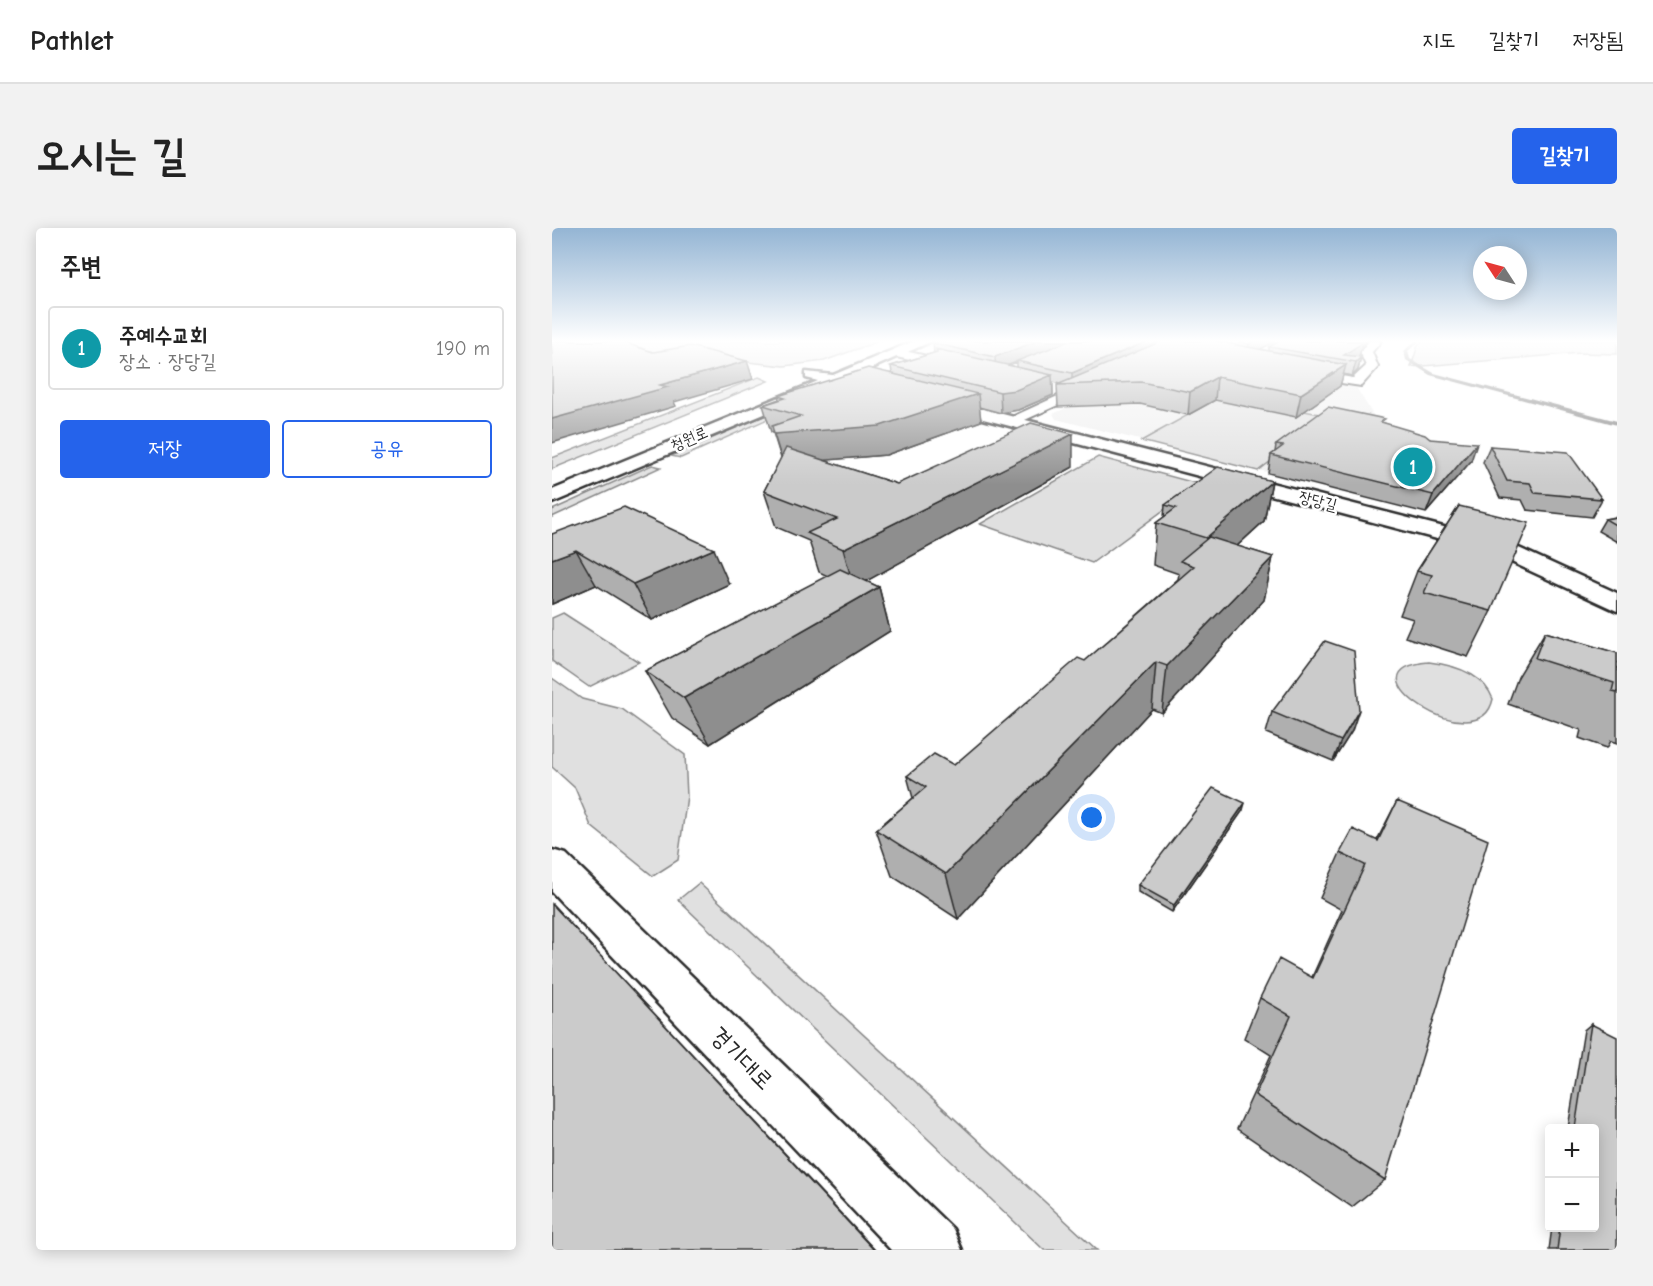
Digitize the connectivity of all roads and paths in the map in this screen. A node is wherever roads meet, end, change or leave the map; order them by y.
1 (778, 389) edge
2 (808, 389) edge
3 (879, 389) edge
4 (1053, 389) edge
5 (1082, 389) edge
6 (895, 392) edge
7 (1072, 393) junction
8 (917, 397) edge
9 (1011, 421) junction
10 (552, 481) edge
11 (552, 497) edge
12 (1617, 603) edge
13 (552, 866) edge
14 (932, 1250) edge

1 - 10 main road, 청원로
2 - 11 main road, 청원로
3 - 6 main road
4 - 7 street
5 - 7 street
7 - 9 street
8 - 9 main road, 장당길
9 - 12 main road, 장당길
13 - 14 main road, 경기대로

